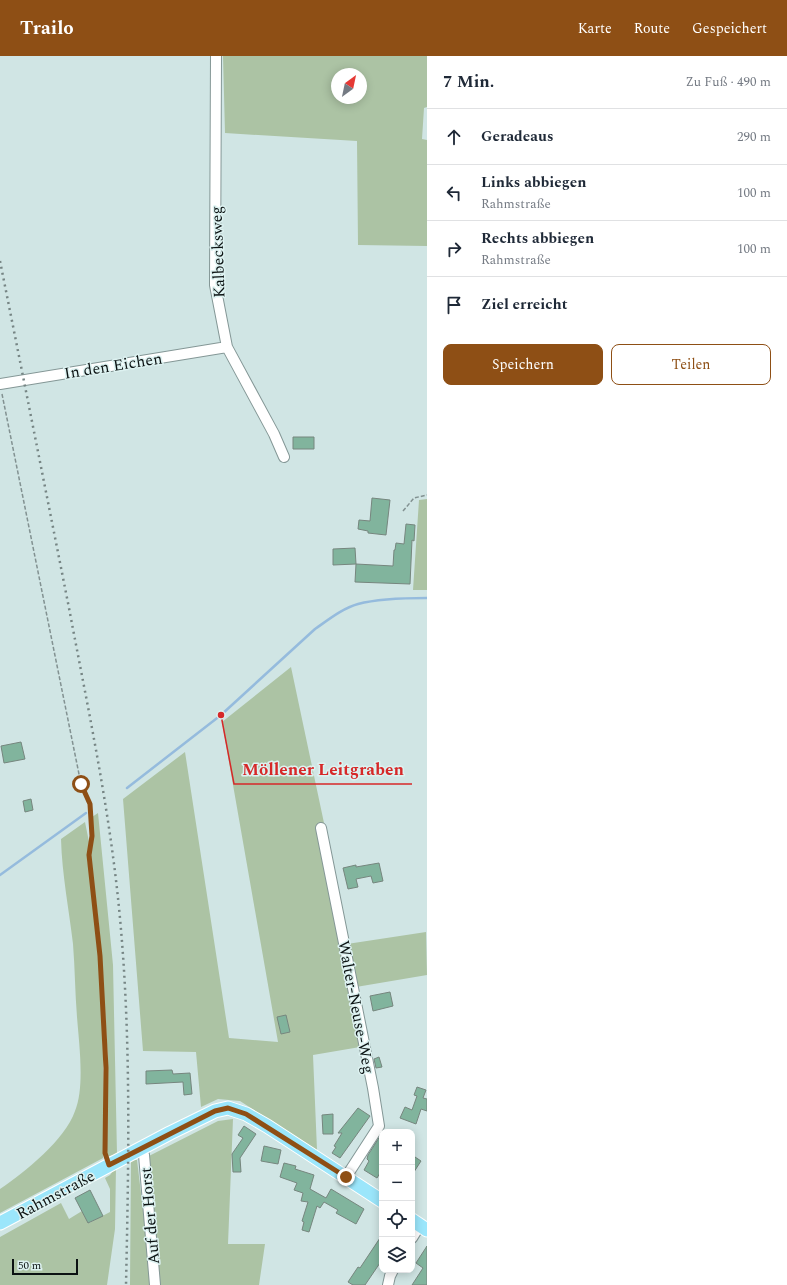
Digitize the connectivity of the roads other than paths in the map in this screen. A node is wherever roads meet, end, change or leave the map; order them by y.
1 (216, 56) edge
2 (227, 347) junction
3 (1, 389) edge
4 (284, 457) dead end
5 (321, 828) dead end
6 (141, 1148) junction
7 (346, 1177) junction
8 (379, 1199) edge
9 (0, 1223) edge
10 (420, 1225) edge
11 (413, 1237) edge
12 (392, 1273) edge
13 (155, 1285) edge
14 (388, 1285) edge

1 - 2 street, Kalbecksweg
2 - 3 street, In den Eichen
2 - 4 street, Kalbecksweg
5 - 7 street, Walter-Neuse-Weg
6 - 7 main road, Rahmstraße
6 - 9 main road, Rahmstraße
6 - 13 street, Auf der Horst
7 - 8 main road, Rahmstraße
10 - 11 street
12 - 14 street

